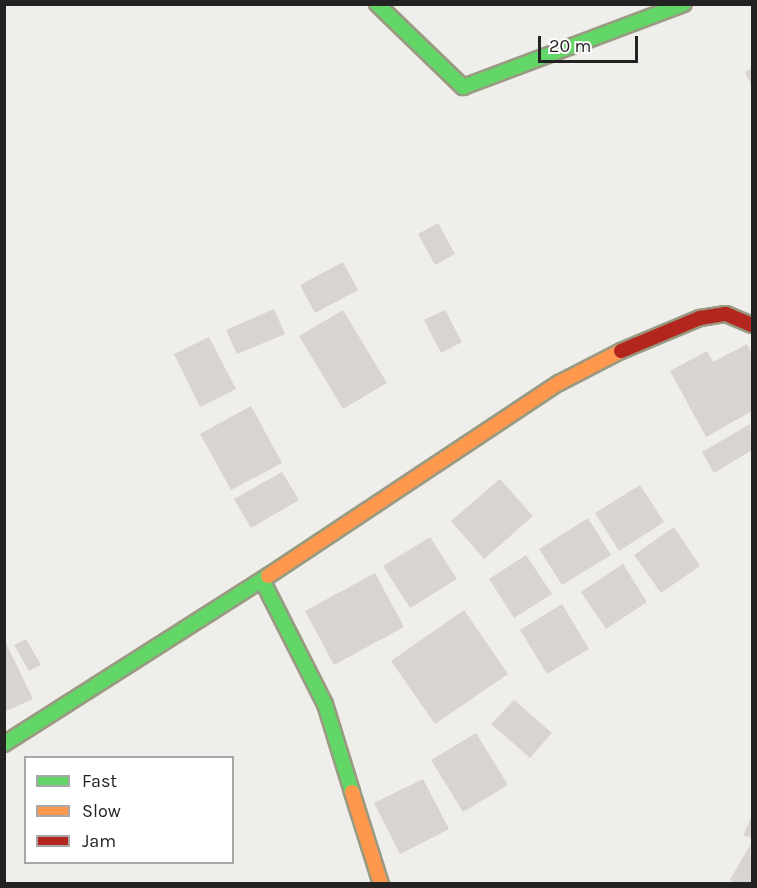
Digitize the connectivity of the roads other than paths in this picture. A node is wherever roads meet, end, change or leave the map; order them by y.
1 (377, 4) edge
2 (684, 4) edge
3 (753, 325) edge
4 (262, 580) junction
5 (4, 744) edge
6 (381, 884) edge

1 - 2 street
3 - 4 street
4 - 5 street
4 - 6 street

